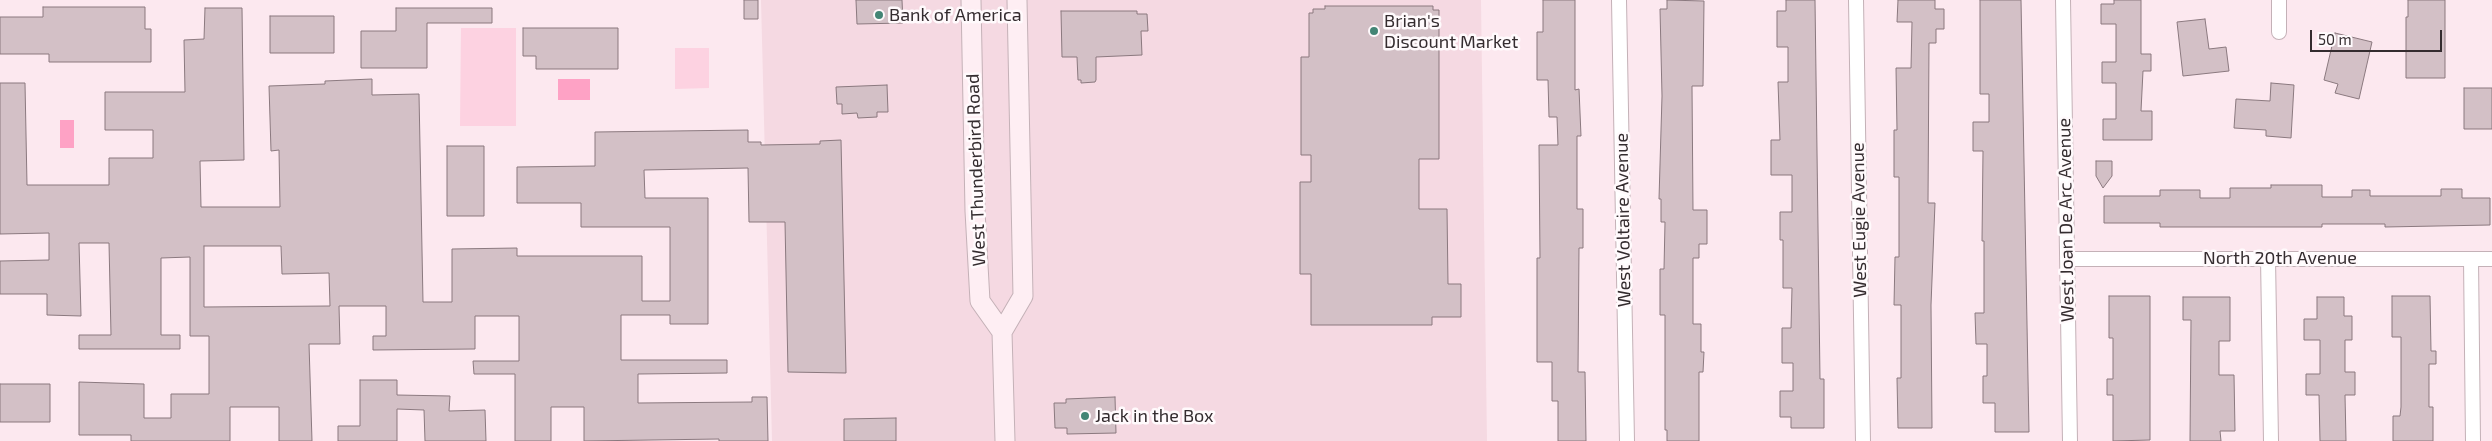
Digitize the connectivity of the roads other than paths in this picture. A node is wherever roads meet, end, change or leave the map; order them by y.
1 (971, 0) edge
2 (1017, 0) edge
3 (1619, 0) edge
4 (1856, 0) edge
5 (2063, 0) edge
6 (2279, 0) edge
7 (2279, 32) dead end
8 (2268, 258) junction
9 (2067, 259) junction
10 (2471, 259) junction
11 (2492, 259) edge
12 (1002, 332) junction
13 (1005, 441) edge
14 (1627, 441) edge
15 (1863, 441) edge
16 (2070, 441) edge
17 (2271, 441) edge
18 (2473, 441) edge

1 - 12 main road, West Thunderbird Road
2 - 12 main road
3 - 14 street, West Voltaire Avenue
4 - 15 street, West Eugie Avenue
5 - 9 street, West Joan De Arc Avenue
6 - 7 street
8 - 9 street, North 20th Avenue
8 - 10 street, North 20th Avenue
8 - 17 street
9 - 16 street, West Joan De Arc Avenue
10 - 11 street, North 20th Avenue
10 - 18 street
12 - 13 main road

